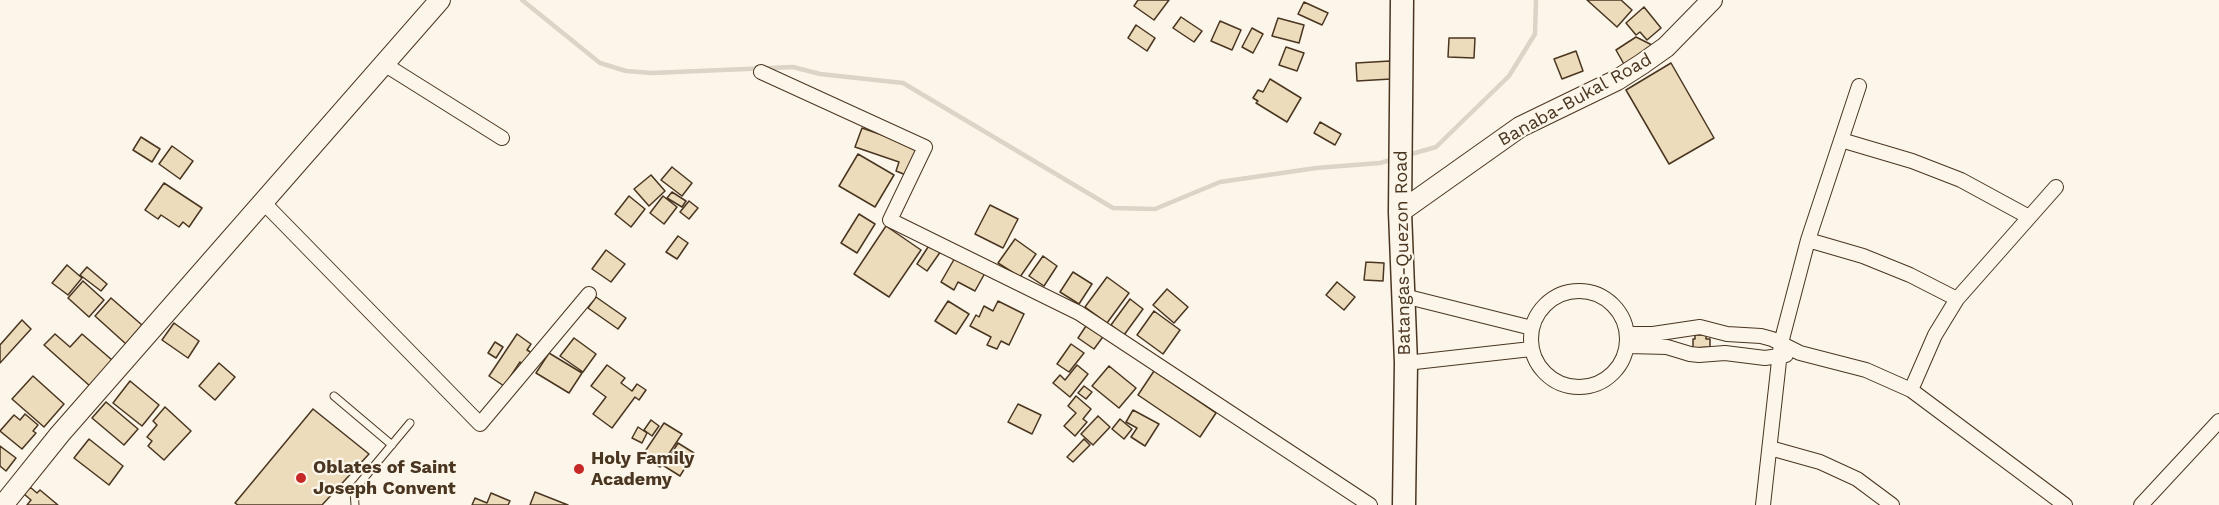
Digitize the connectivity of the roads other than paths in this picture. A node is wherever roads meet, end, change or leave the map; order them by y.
1 (440, 0) edge
2 (1402, 0) edge
3 (1712, 0) edge
4 (384, 64) junction
5 (760, 72) dead end
6 (1858, 86) dead end
7 (502, 138) dead end
8 (1841, 140) junction
9 (2056, 187) dead end
10 (263, 202) junction
11 (1401, 212) junction
12 (2029, 217) junction
13 (1808, 240) junction
14 (588, 294) dead end
15 (1404, 296) junction
16 (1957, 299) junction
17 (1532, 327) junction
18 (1727, 334) junction
19 (1627, 340) junction
20 (1532, 349) junction
21 (1780, 350) junction
22 (1725, 353) junction
23 (1406, 363) junction
24 (1911, 390) junction
25 (334, 396) dead end
26 (2219, 421) edge
27 (410, 423) dead end
28 (392, 445) junction
29 (1770, 448) junction
30 (3, 502) edge
31 (355, 505) edge
32 (1370, 505) edge
33 (1404, 505) edge
34 (1763, 505) edge
35 (1892, 505) edge
36 (2064, 505) edge
37 (2141, 505) edge

1 - 4 street
2 - 11 main road, Batangas-Quezon Road
3 - 11 street, Banaba-Bukal Road
4 - 7 street
4 - 10 street
5 - 32 street
6 - 8 street
8 - 12 street
8 - 13 street
9 - 12 street
10 - 14 street
10 - 30 street
11 - 15 main road, Batangas-Quezon Road
12 - 16 street
13 - 16 street
13 - 21 street
15 - 17 street
15 - 23 main road, Batangas-Quezon Road
16 - 24 street
17 - 19 street
17 - 20 street
18 - 19 street
18 - 21 street
18 - 22 street
19 - 20 street
19 - 22 street
20 - 23 street
21 - 22 street
21 - 24 street
21 - 29 street
23 - 33 main road, Batangas-Quezon Road
24 - 36 street
25 - 28 lane
26 - 37 street
27 - 28 lane
28 - 31 lane
29 - 34 street
29 - 35 street

